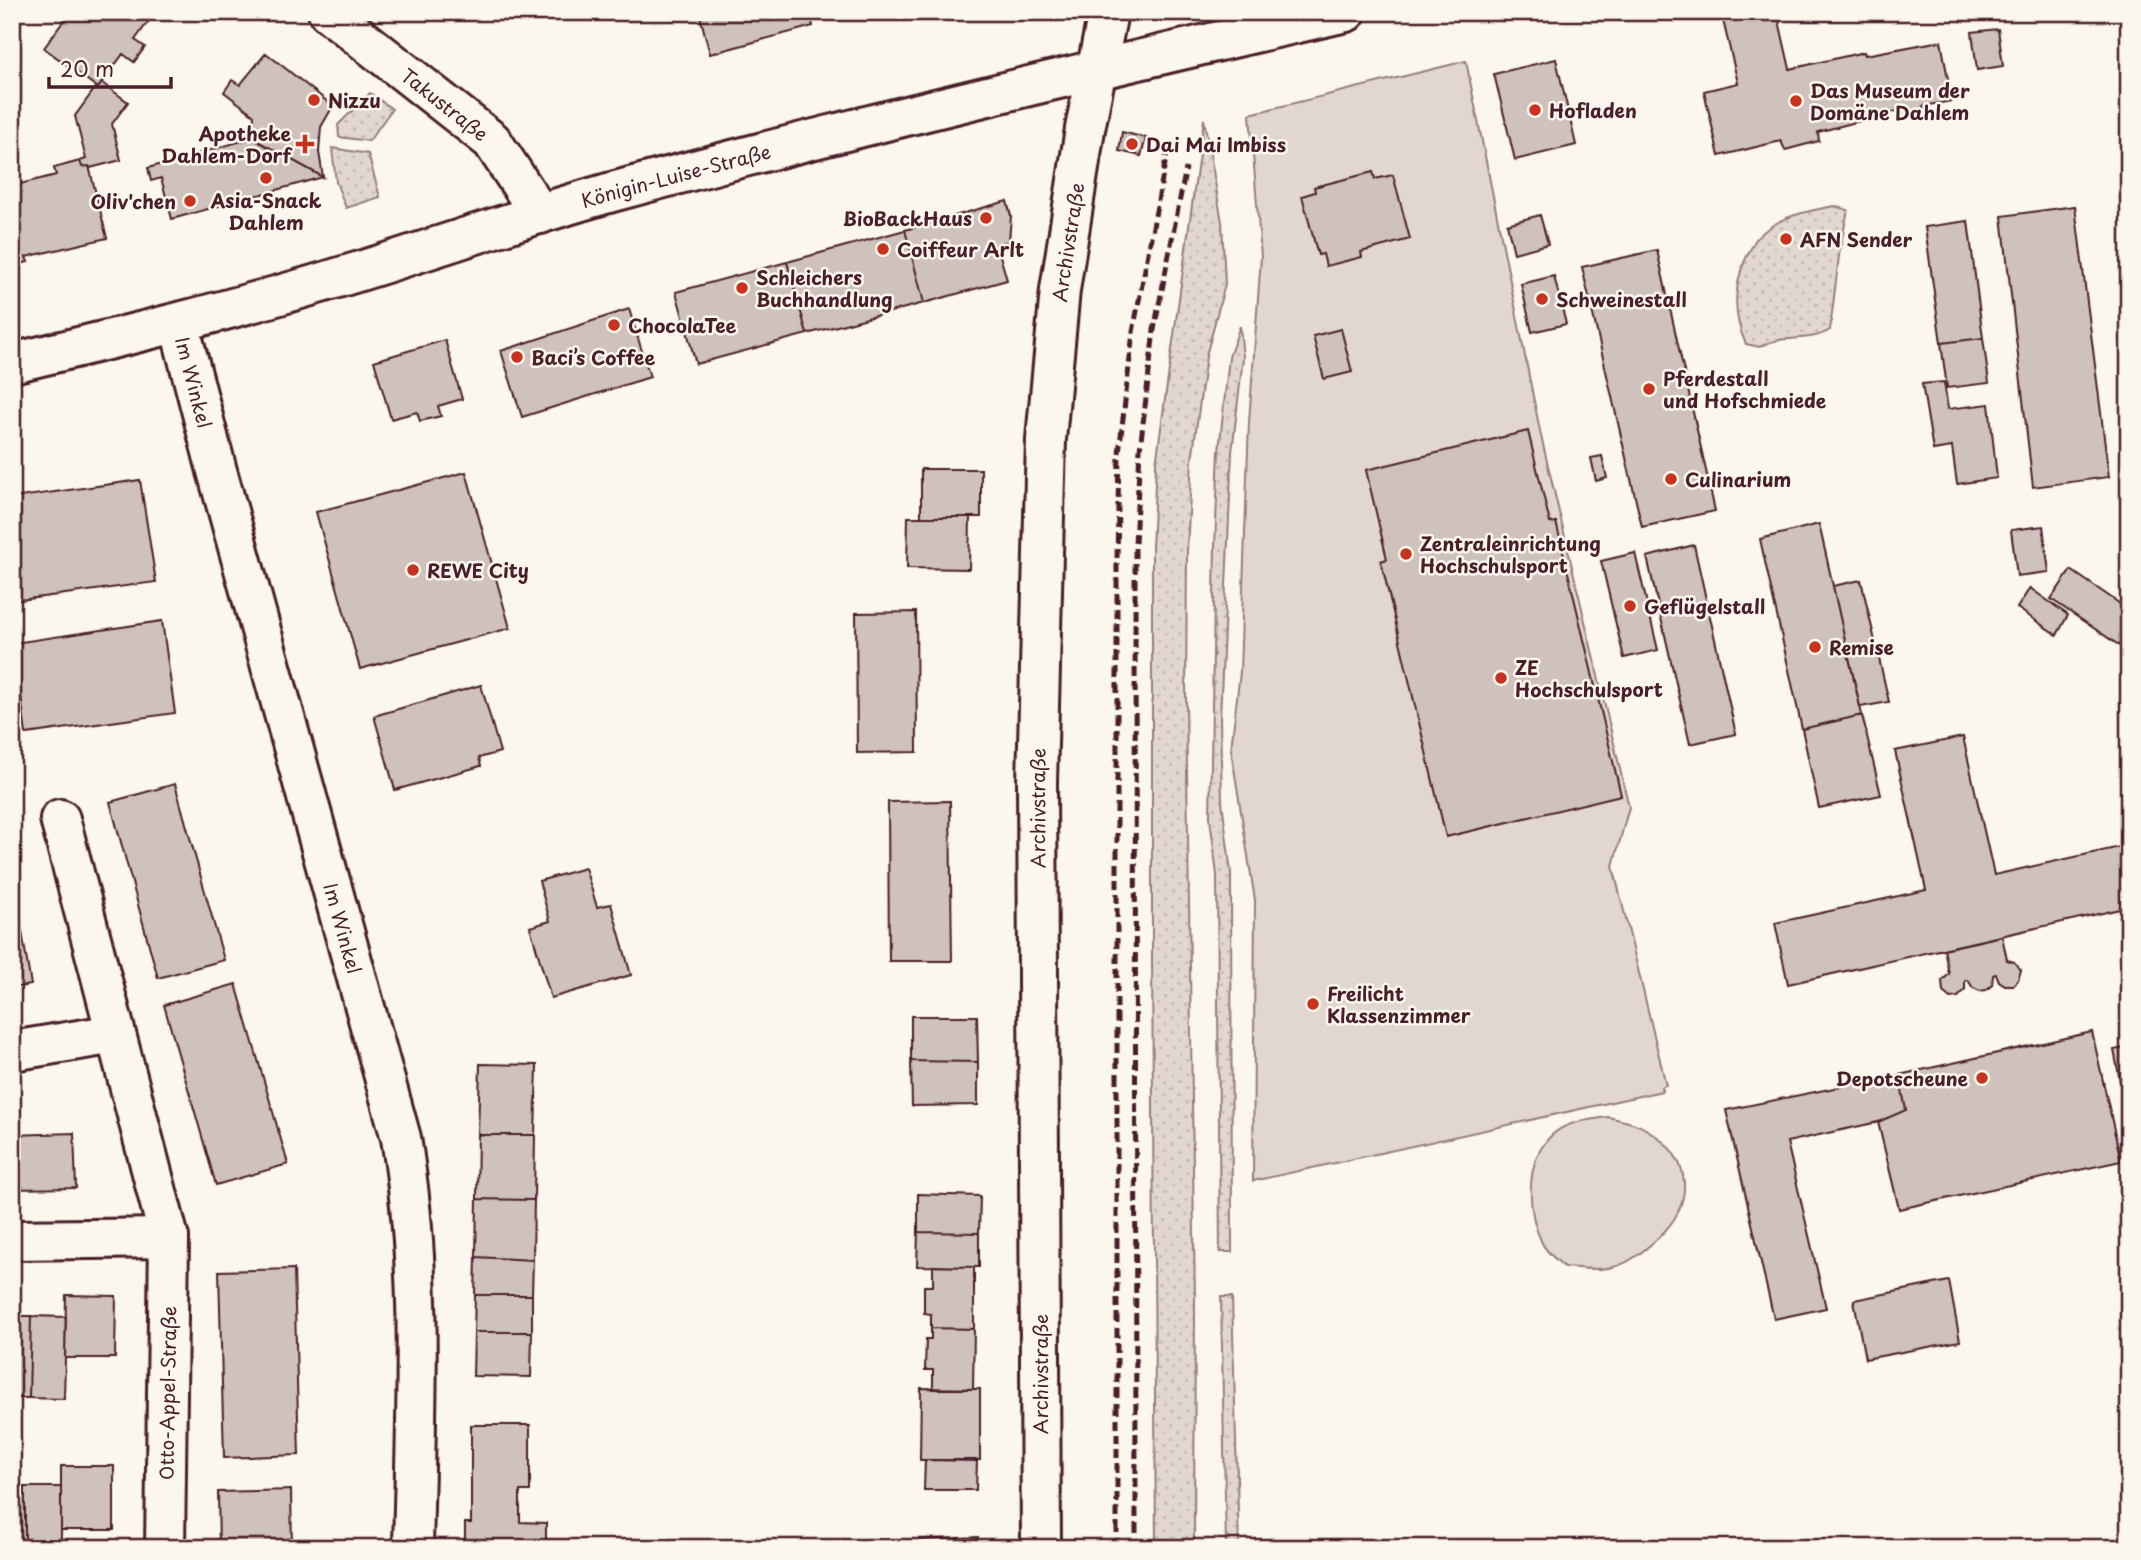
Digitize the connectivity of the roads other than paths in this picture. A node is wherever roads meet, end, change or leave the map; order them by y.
1 (328, 12) edge
2 (1108, 12) edge
3 (1346, 12) edge
4 (1096, 71) junction
5 (540, 214) junction
6 (179, 324) junction
7 (12, 363) edge
8 (60, 819) dead end
9 (115, 1034) junction
10 (12, 1051) edge
11 (169, 1238) junction
12 (12, 1240) edge
13 (165, 1548) edge
14 (413, 1548) edge
15 (1041, 1548) edge

1 - 5 street, Takustraße
2 - 4 street, Archivstraße
3 - 4 street, Königin-Luise-Straße
4 - 5 street, Königin-Luise-Straße
4 - 15 street, Archivstraße
5 - 6 street, Königin-Luise-Straße
6 - 7 street, Königin-Luise-Straße
6 - 14 street, Im Winkel
8 - 9 street, Otto-Appel-Straße
9 - 10 street
9 - 11 street, Otto-Appel-Straße
11 - 12 street
11 - 13 street, Otto-Appel-Straße

